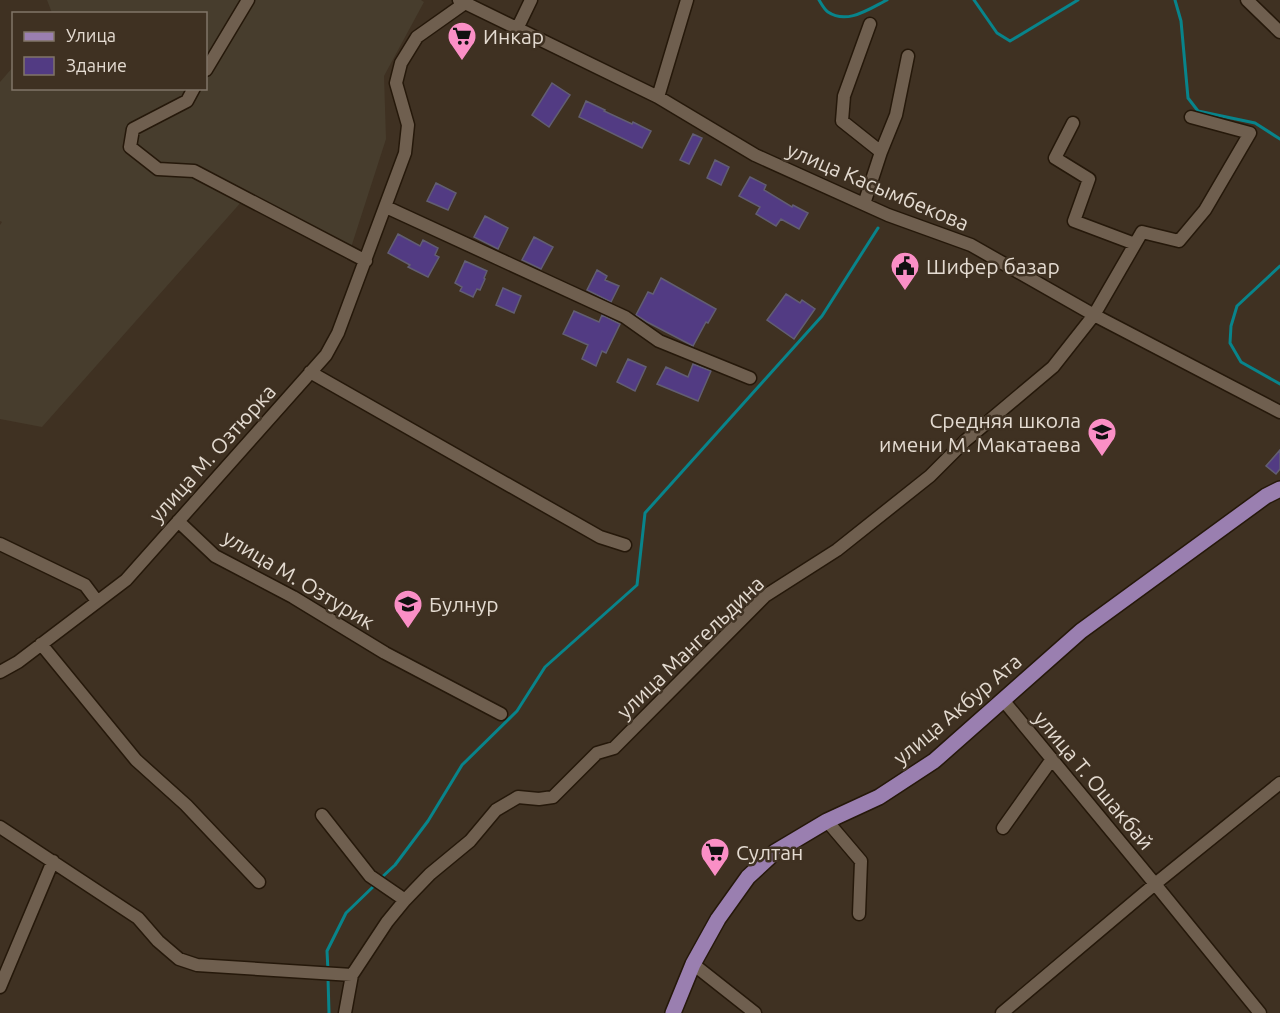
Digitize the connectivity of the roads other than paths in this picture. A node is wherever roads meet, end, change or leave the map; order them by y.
1 (248, 0) edge
2 (531, 0) edge
3 (687, 0) edge
4 (1247, 0) edge
5 (462, 1) edge
6 (870, 24) dead end
7 (517, 29) junction
8 (1280, 32) edge
9 (908, 56) dead end
10 (207, 68) edge
11 (193, 90) edge
12 (658, 98) junction
13 (1191, 117) dead end
14 (1073, 123) dead end
15 (881, 152) junction
16 (864, 204) junction
17 (386, 207) junction
18 (1135, 244) junction
19 (366, 261) junction
20 (1094, 315) junction
21 (310, 372) junction
22 (750, 378) dead end
23 (1280, 412) edge
24 (1280, 489) edge
25 (178, 521) junction
26 (0, 544) edge
27 (625, 545) dead end
28 (98, 602) junction
29 (41, 644) junction
30 (0, 672) edge
31 (1003, 700) junction
32 (501, 714) dead end
33 (1052, 759) junction
34 (1280, 783) edge
35 (322, 815) dead end
36 (827, 821) junction
37 (0, 827) edge
38 (1003, 828) dead end
39 (53, 861) junction
40 (259, 882) dead end
41 (1155, 884) junction
42 (405, 900) junction
43 (859, 914) dead end
44 (693, 964) junction
45 (351, 975) junction
46 (0, 987) edge
47 (345, 1013) edge
48 (673, 1013) edge
49 (755, 1013) edge
50 (1002, 1013) edge
51 (1260, 1013) edge

1 - 10 street
2 - 7 street
3 - 12 street
4 - 8 street
5 - 7 street, улица Касымбекова
5 - 17 street, улица М. Озтюрка
6 - 15 street
7 - 12 street, улица Касымбекова
9 - 15 street
11 - 19 street
12 - 16 street, улица Касымбекова
13 - 18 street
14 - 18 street
15 - 16 street
16 - 20 street, улица Касымбекова
17 - 19 street, улица М. Озтюрка
17 - 22 street
18 - 20 street, улица Мангельдина
19 - 21 street, улица М. Озтюрка
20 - 23 street, улица Касымбекова
20 - 42 street, улица Мангельдина
21 - 25 street, улица М. Озтюрка
21 - 27 street
24 - 31 main road, улица Акбур Ата
25 - 28 street, улица М. Озтюрка
25 - 32 street, улица М. Озтурик
26 - 28 street
28 - 29 street, улица М. Озтюрка
29 - 30 street, улица М. Озтюрка
29 - 40 street
31 - 33 street, улица Т. Ошакбай
31 - 36 main road, улица Акбур Ата
33 - 38 street
33 - 41 street, улица Т. Ошакбай
34 - 41 street
35 - 42 street
36 - 43 street
36 - 44 main road, улица Акбур Ата
37 - 39 street
39 - 45 street
39 - 46 street
41 - 50 street
41 - 51 street, улица Т. Ошакбай
42 - 45 street, улица Мангельдина
44 - 48 main road, улица Акбур Ата
44 - 49 street
45 - 47 street, улица Мангельдина

